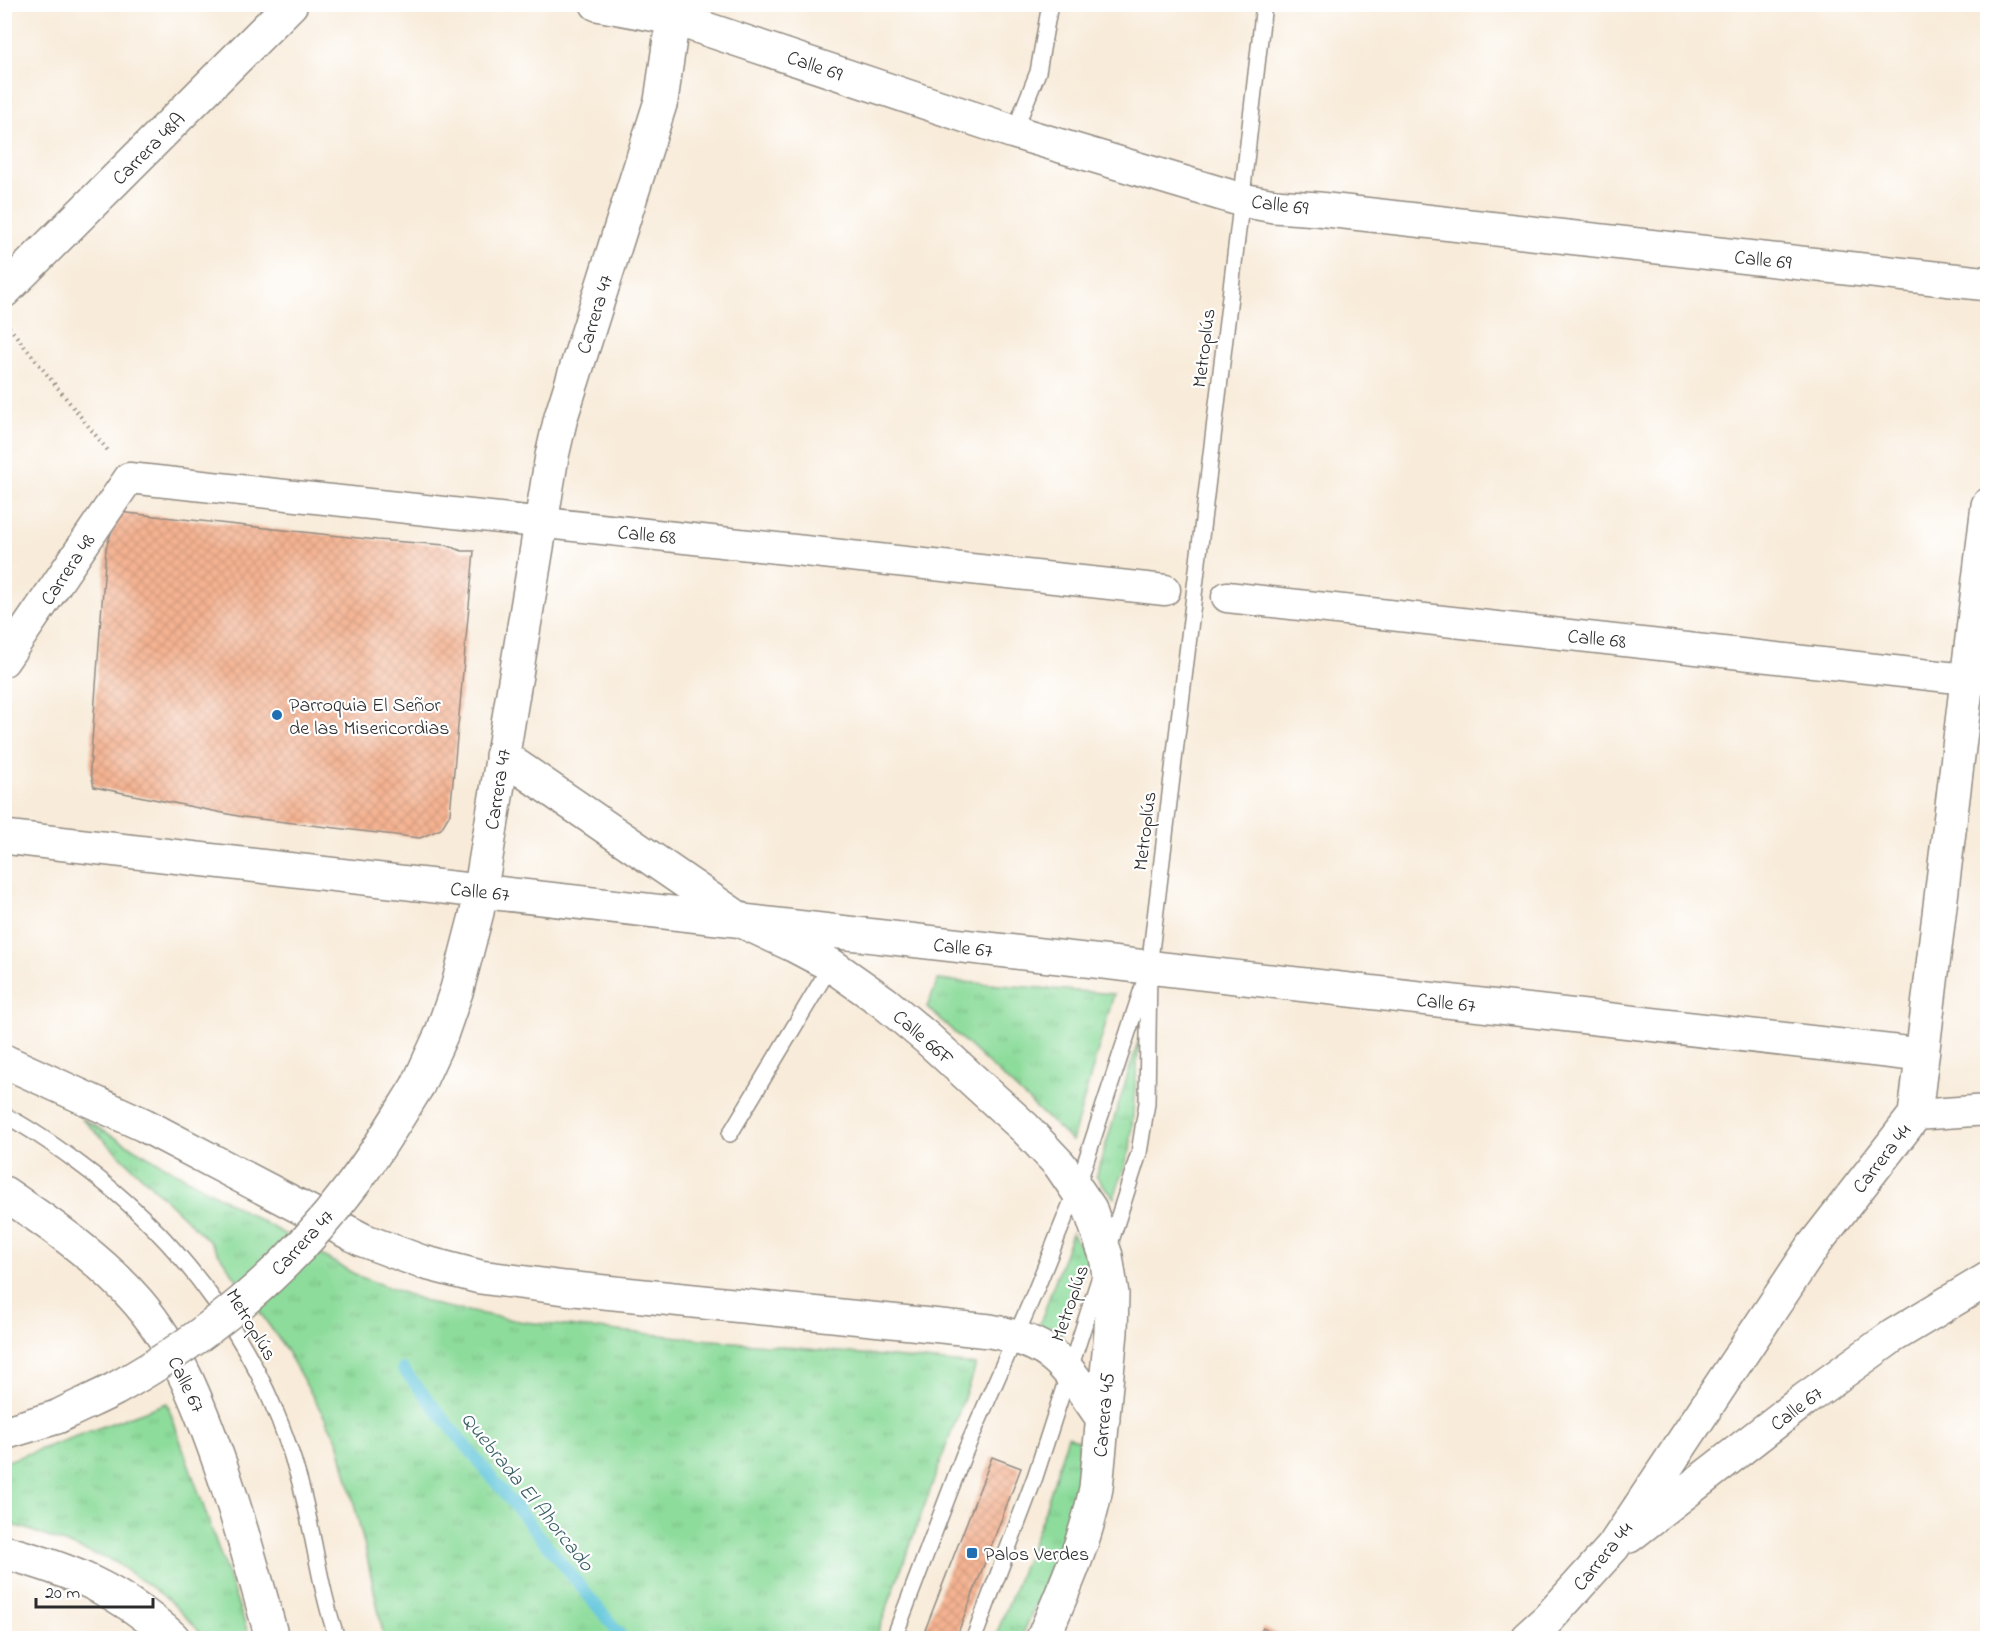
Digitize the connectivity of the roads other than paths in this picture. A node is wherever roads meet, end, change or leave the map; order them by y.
1 (291, 4) edge
2 (597, 4) edge
3 (1050, 4) edge
4 (1264, 4) edge
5 (673, 11) edge
6 (1014, 132) junction
7 (1242, 200) junction
8 (1988, 284) edge
9 (4, 291) edge
10 (129, 478) joint
11 (1988, 504) edge
12 (539, 522) junction
13 (1166, 590) dead end
14 (1227, 597) dead end
15 (4, 661) edge
16 (1966, 679) junction
17 (502, 756) junction
18 (4, 837) edge
19 (480, 891) junction
20 (744, 922) junction
21 (831, 965) junction
22 (1149, 968) junction
23 (1921, 1055) junction
24 (4, 1061) edge
25 (1988, 1110) edge
26 (4, 1115) edge
27 (1915, 1115) junction
28 (730, 1134) dead end
29 (1077, 1188) junction
30 (4, 1193) edge
31 (1106, 1256) junction
32 (1988, 1280) edge
33 (1016, 1336) junction
34 (1068, 1370) junction
35 (1103, 1419) junction
36 (4, 1433) edge
37 (1612, 1547) junction
38 (4, 1552) edge
39 (173, 1638) edge
40 (272, 1638) edge
41 (337, 1638) edge
42 (894, 1638) edge
43 (974, 1638) edge
44 (1043, 1638) edge
45 (1527, 1638) edge

1 - 9 street, Carrera 48A
2 - 5 street, Calle 69
3 - 6 lane
4 - 7 lane, Metroplús
5 - 6 street, Calle 69
5 - 12 street, Carrera 47
6 - 7 street, Calle 69
7 - 8 street, Calle 69
7 - 22 lane, Metroplús
10 - 12 street, Calle 68
10 - 15 street, Carrera 48
11 - 16 street, Carrera 44
12 - 13 street, Calle 68
12 - 17 street, Carrera 47
14 - 16 street, Calle 68
16 - 23 street, Carrera 44
17 - 19 street, Carrera 47
17 - 20 street
18 - 19 street, Calle 67
19 - 20 street, Calle 67
19 - 36 street, Carrera 47, bridge
20 - 21 street, Calle 66F
20 - 22 street, Calle 67
21 - 28 lane
21 - 29 street, Calle 66F
22 - 23 street, Calle 67
22 - 29 lane
22 - 31 lane, Metroplús
23 - 27 street, Carrera 44
24 - 33 street
25 - 27 street
26 - 41 lane, Metroplús
27 - 37 street, Carrera 44
29 - 31 street, Carrera 45
29 - 33 lane
30 - 40 street, Calle 67
31 - 34 lane, Metroplús
31 - 35 street, Carrera 45
32 - 37 street, Calle 67
33 - 34 street
33 - 42 lane
34 - 35 street
34 - 43 lane, Metroplús
35 - 44 street, Carrera 45
37 - 45 street, Carrera 44
38 - 39 street

